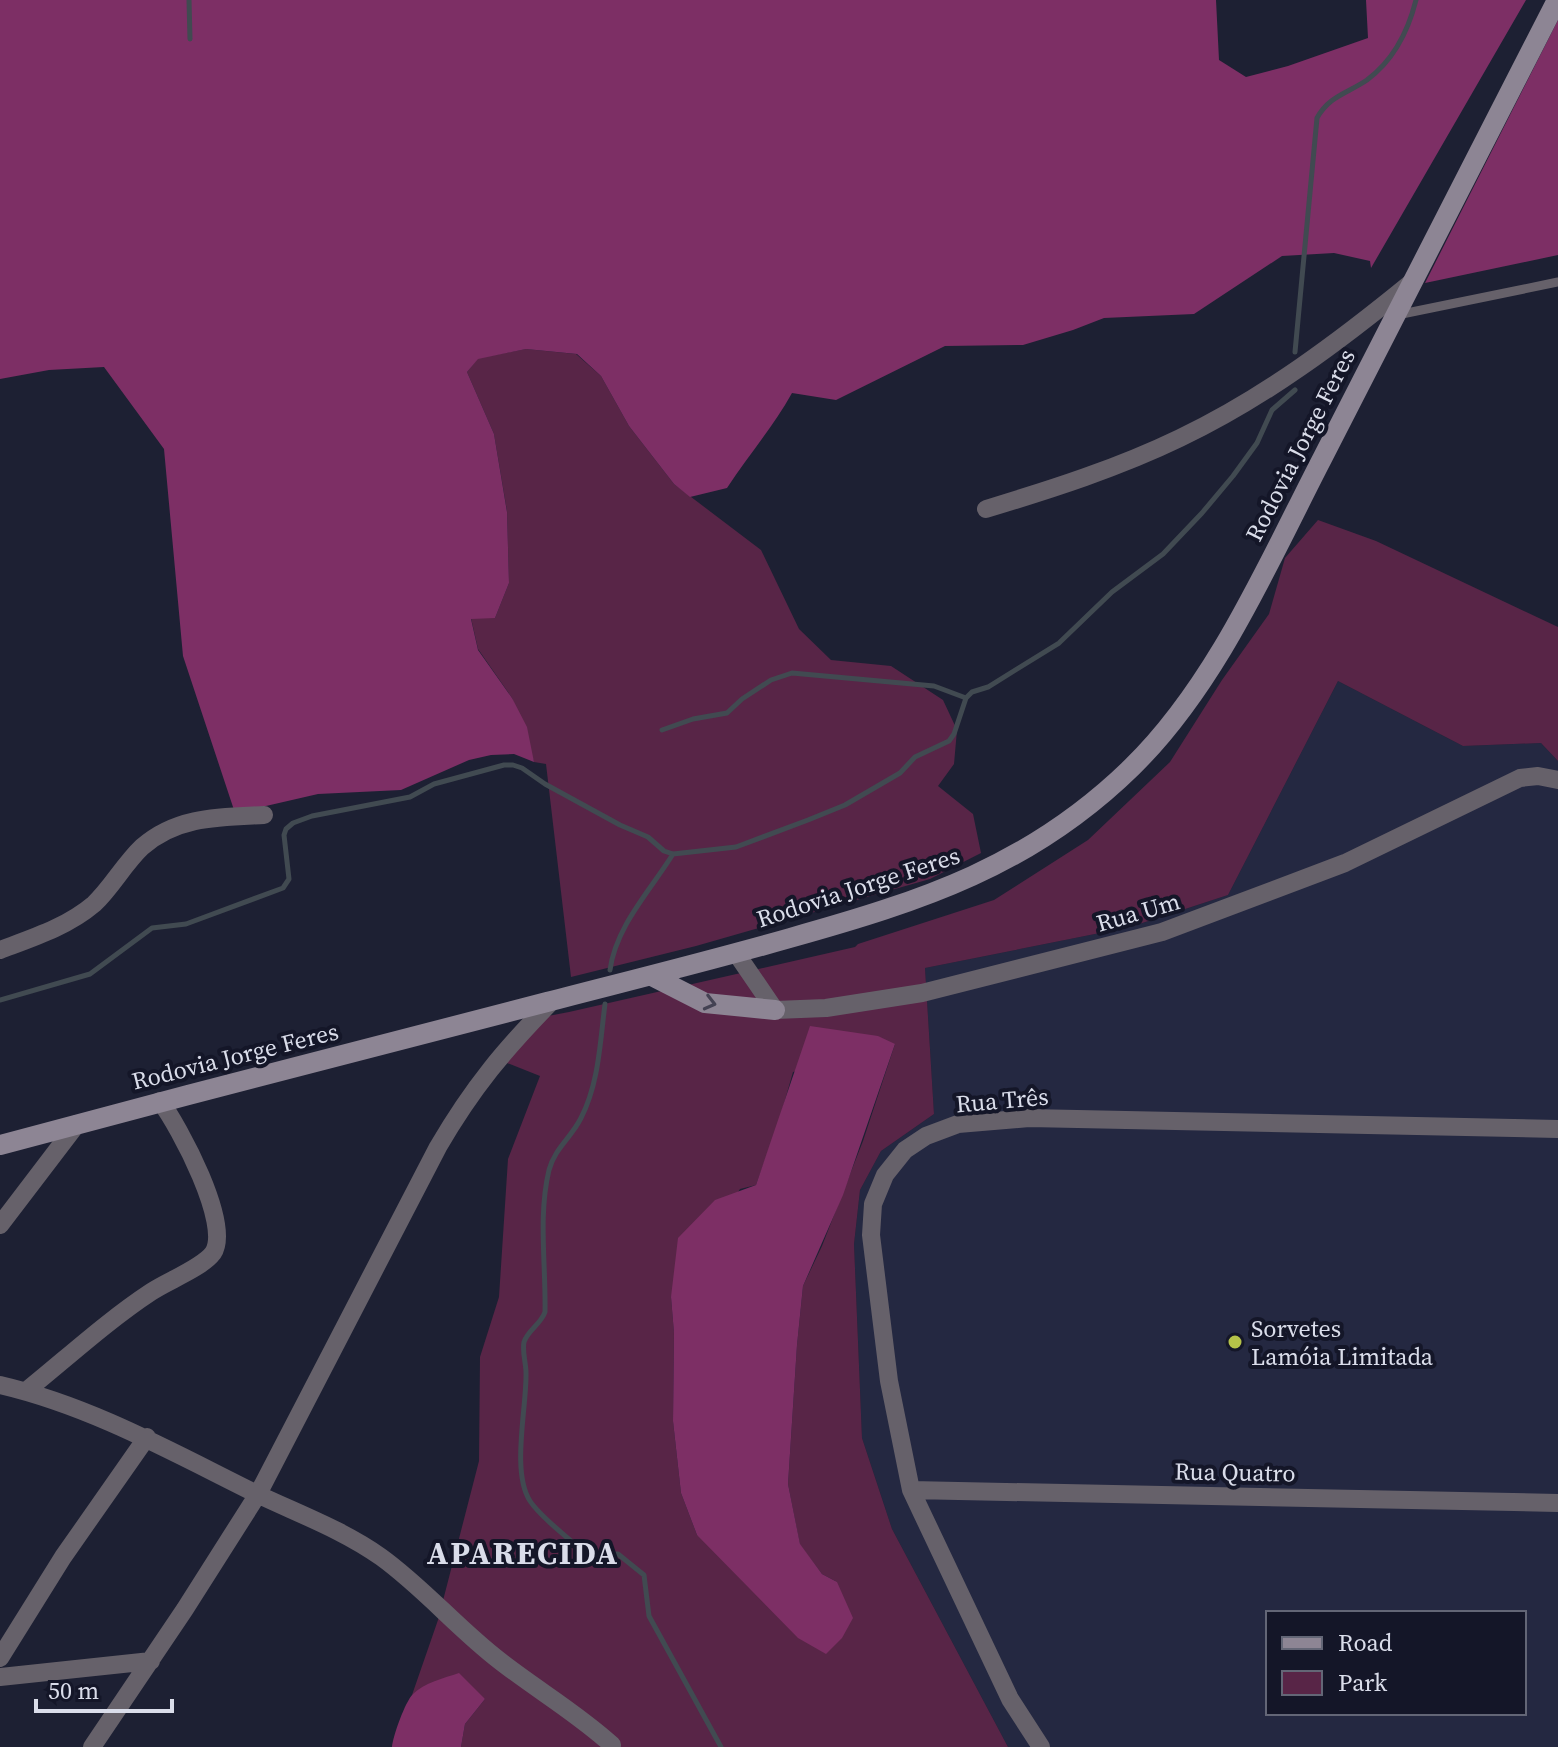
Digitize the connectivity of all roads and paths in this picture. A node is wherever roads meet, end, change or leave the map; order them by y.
1 (1557, 0) edge
2 (1412, 282) junction
3 (1558, 282) edge
4 (1396, 315) junction
5 (986, 509) dead end
6 (1558, 780) edge
7 (264, 815) dead end
8 (0, 950) edge
9 (736, 953) junction
10 (652, 976) junction
11 (553, 1000) junction
12 (775, 1010) junction
13 (160, 1101) junction
14 (77, 1124) junction
15 (1558, 1129) edge
16 (0, 1145) edge
17 (0, 1225) edge
18 (0, 1385) edge
19 (26, 1391) junction
20 (147, 1437) junction
21 (911, 1490) junction
22 (258, 1494) junction
23 (1558, 1503) edge
24 (0, 1658) edge
25 (151, 1661) junction
26 (0, 1677) edge
27 (612, 1745) edge
28 (92, 1747) edge
29 (1041, 1747) edge

1 - 2 main road, Rodovia Jorge Feres
2 - 4 main road, Rodovia Jorge Feres
2 - 5 street
3 - 4 lane
4 - 9 main road, Rodovia Jorge Feres
6 - 12 street, Rua Um
7 - 8 street
9 - 10 main road, Rodovia Jorge Feres
9 - 12 street
10 - 11 main road, Rodovia Jorge Feres
10 -> 12 main road
11 - 13 main road, Rodovia Jorge Feres
11 - 22 street
13 - 14 main road, Rodovia Jorge Feres
13 - 19 street
14 - 16 main road, Rodovia Jorge Feres
14 - 17 street
15 - 21 street, Rua Três
18 - 19 street
19 - 20 street
20 - 22 street
20 - 24 street
21 - 23 street, Rua Quatro
21 - 29 street, Rua Três
22 - 25 street
22 - 27 street
25 - 26 street
25 - 28 street

